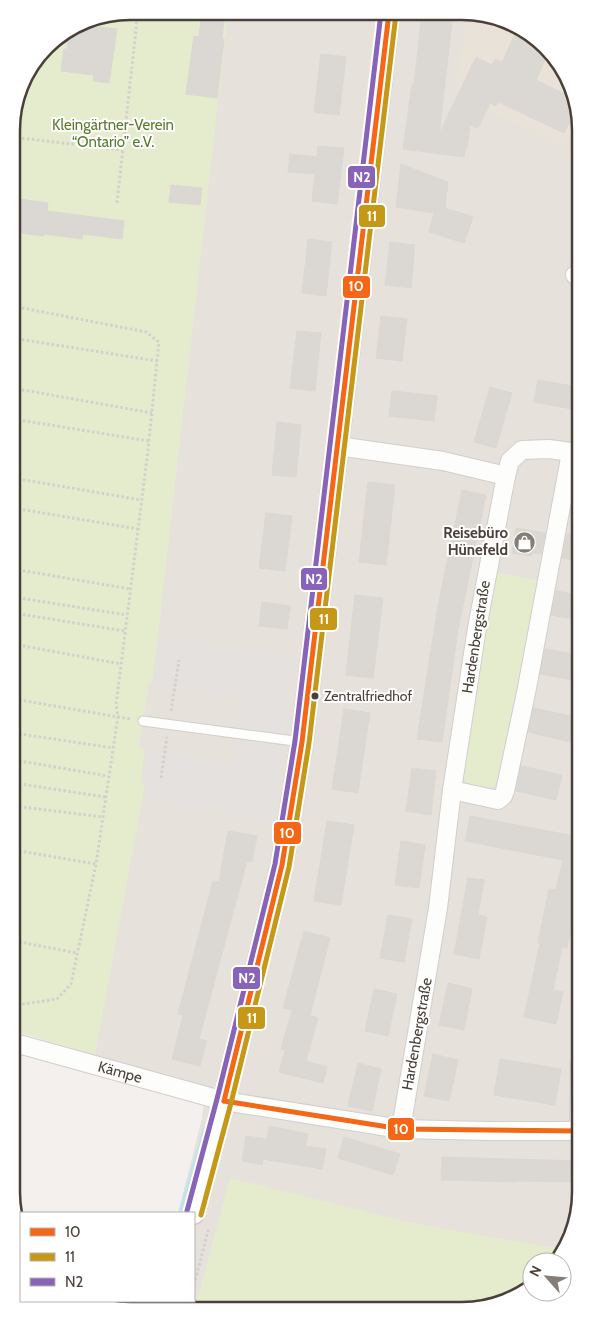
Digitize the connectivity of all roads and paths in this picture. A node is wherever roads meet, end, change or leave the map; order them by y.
1 (137, 20) edge
2 (388, 20) edge
3 (20, 138) edge
4 (122, 150) junction
5 (117, 203) dead end
6 (20, 308) edge
7 (20, 339) edge
8 (157, 361) junction
9 (20, 389) edge
10 (152, 413) junction
11 (20, 420) edge
12 (149, 441) junction
13 (338, 446) junction
14 (572, 453) edge
15 (572, 468) edge
16 (506, 476) junction
17 (20, 479) edge
18 (141, 500) junction
19 (20, 509) edge
20 (138, 529) junction
21 (20, 570) edge
22 (130, 589) junction
23 (20, 598) edge
24 (20, 614) edge
25 (127, 615) junction
26 (125, 631) junction
27 (20, 645) edge
28 (121, 664) junction
29 (20, 700) edge
30 (118, 716) junction
31 (143, 721) joint
32 (20, 734) edge
33 (302, 742) junction
34 (113, 748) junction
35 (20, 761) edge
36 (108, 776) junction
37 (20, 784) edge
38 (452, 790) junction
39 (106, 797) junction
40 (20, 807) edge
41 (103, 817) junction
42 (20, 851) edge
43 (96, 864) junction
44 (20, 943) edge
45 (77, 952) junction
46 (20, 1003) edge
47 (20, 1044) edge
48 (224, 1101) junction
49 (400, 1129) junction
50 (572, 1131) edge
51 (194, 1212) edge

1 - 4 path
2 - 13 street
3 - 4 path
4 - 5 path
6 - 8 path
7 - 8 path
8 - 10 path
9 - 10 path
10 - 12 path
11 - 12 path
12 - 18 path
13 - 16 street
13 - 33 street
14 - 16 street, Hardenbergstraße
15 - 38 street
16 - 38 street, Hardenbergstraße
17 - 18 path
18 - 20 path
19 - 20 path
20 - 22 path
21 - 22 path
22 - 25 path
23 - 25 path
24 - 26 path
25 - 26 path
26 - 28 path
27 - 28 path
28 - 30 path
29 - 30 path
30 - 31 path
30 - 34 path
31 - 33 lane
32 - 34 path
33 - 48 street
34 - 36 path
35 - 36 path
36 - 39 path
37 - 39 path
38 - 49 street, Hardenbergstraße
39 - 41 path
40 - 41 path
41 - 43 path
42 - 43 path
43 - 45 path
44 - 45 path
45 - 46 path
47 - 48 street, Kämpe
48 - 49 street, Kämpe
48 - 51 street
49 - 50 street, Kämpe

